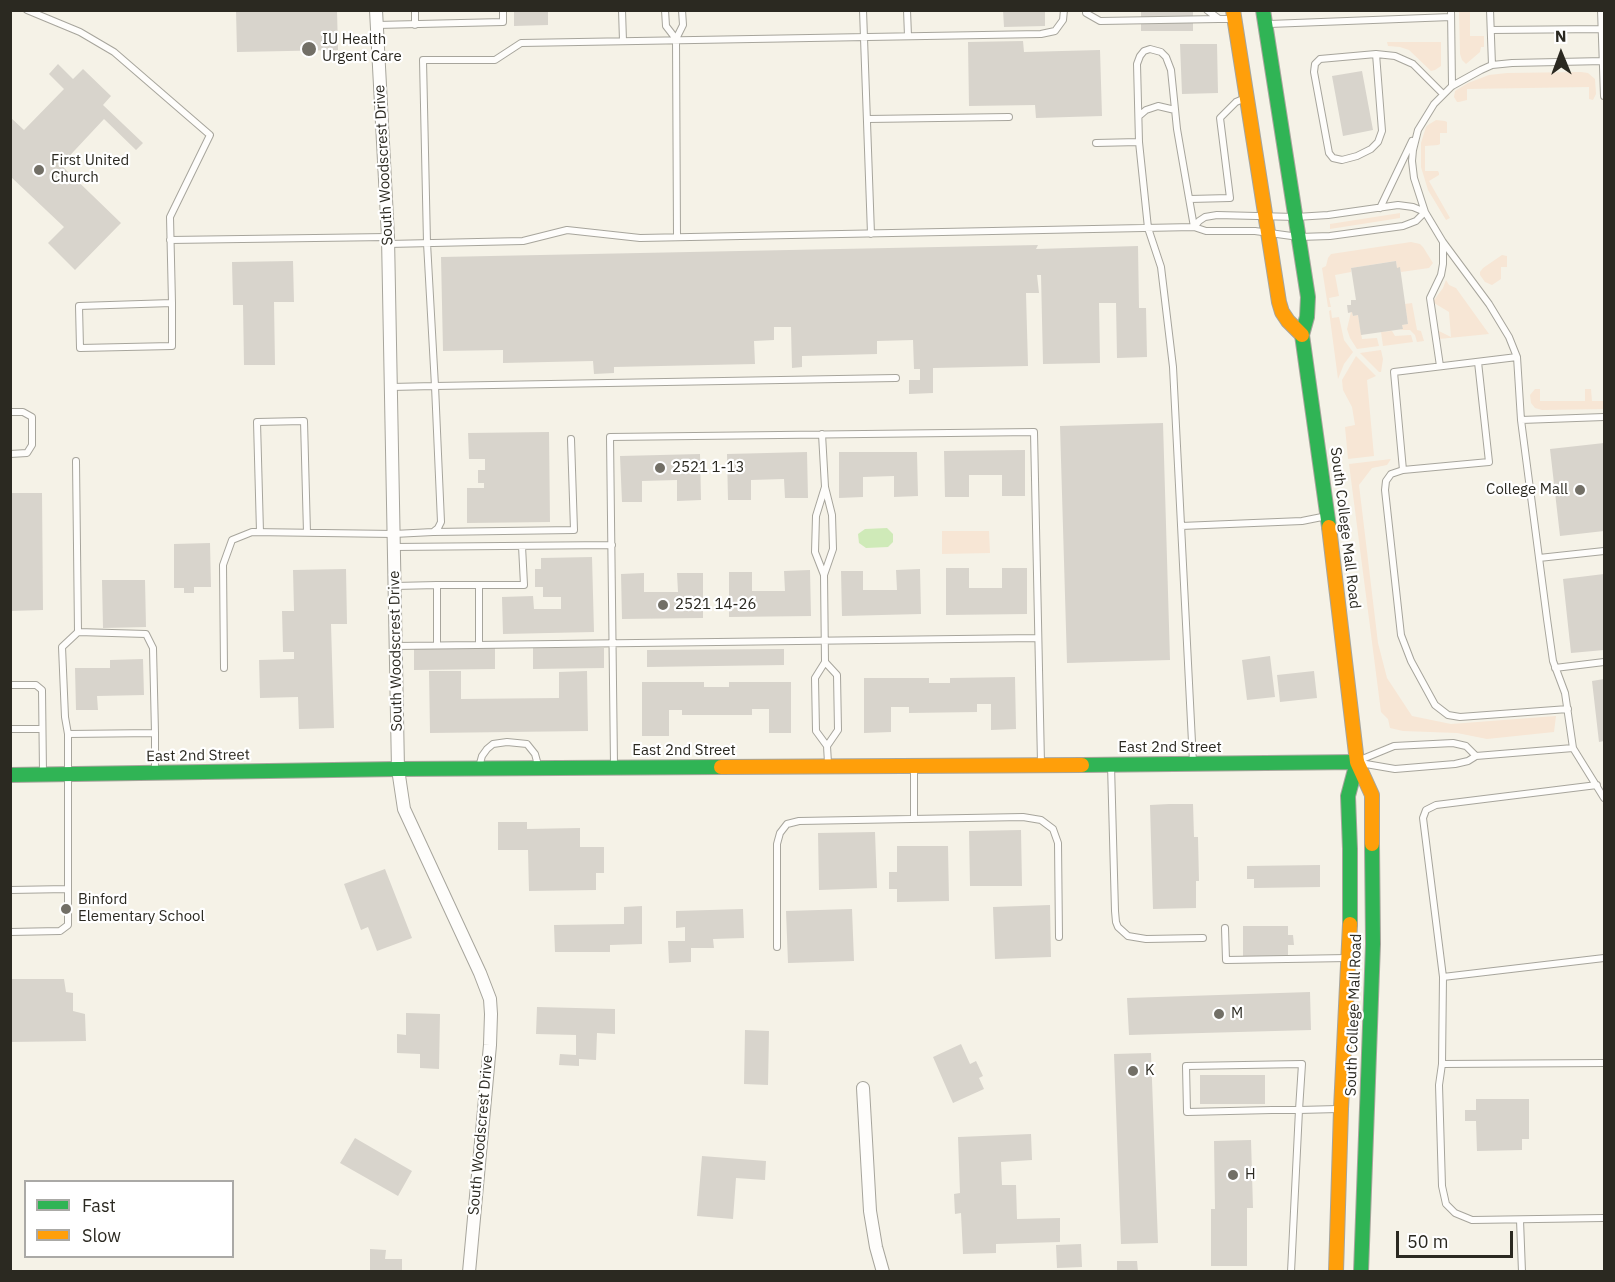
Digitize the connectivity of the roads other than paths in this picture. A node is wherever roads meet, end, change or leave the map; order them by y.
1 (27, 10) edge
2 (376, 10) edge
3 (415, 10) edge
4 (503, 10) edge
5 (622, 10) edge
6 (665, 10) edge
7 (682, 10) edge
8 (863, 10) edge
9 (908, 10) edge
10 (1064, 10) edge
11 (1086, 10) edge
12 (1207, 10) edge
13 (1490, 10) edge
14 (1601, 10) edge
15 (1451, 14) edge
16 (1234, 15) edge
17 (1264, 17) edge
18 (1219, 19) junction
19 (377, 25) junction
20 (415, 25) junction
21 (1603, 29) edge
22 (1491, 30) junction
23 (864, 36) junction
24 (908, 36) junction
25 (676, 39) junction
26 (623, 41) junction
27 (1376, 54) junction
28 (1604, 61) edge
29 (1492, 65) junction
30 (1452, 86) junction
31 (1443, 94) junction
32 (1605, 96) edge
33 (1247, 98) junction
34 (1175, 110) junction
35 (1139, 116) junction
36 (1009, 117) dead end
37 (868, 119) junction
38 (1418, 130) junction
39 (1139, 142) junction
40 (1096, 143) dead end
41 (1190, 199) junction
42 (1380, 208) junction
43 (1425, 212) junction
44 (1265, 215) junction
45 (1296, 217) junction
46 (1194, 227) junction
47 (1148, 228) junction
48 (1268, 233) junction
49 (871, 234) junction
50 (677, 237) junction
51 (1299, 237) junction
52 (170, 240) junction
53 (388, 241) junction
54 (1443, 242) junction
55 (427, 243) junction
56 (172, 303) junction
57 (1302, 335) junction
58 (1517, 357) junction
59 (1478, 362) junction
60 (1440, 366) junction
61 (896, 378) dead end
62 (435, 386) junction
63 (391, 387) junction
64 (10, 412) edge
65 (1605, 417) edge
66 (1521, 420) junction
67 (822, 434) junction
68 (571, 439) dead end
69 (10, 454) edge
70 (76, 461) dead end
71 (1403, 470) junction
72 (825, 487) junction
73 (1328, 516) junction
74 (1181, 526) junction
75 (260, 532) junction
76 (433, 532) junction
77 (307, 533) junction
78 (394, 534) junction
79 (612, 545) junction
80 (522, 546) junction
81 (394, 547) junction
82 (1605, 551) edge
83 (1539, 558) junction
84 (824, 575) junction
85 (436, 585) junction
86 (479, 585) junction
87 (394, 586) junction
88 (78, 632) junction
89 (1038, 638) junction
90 (825, 641) junction
91 (612, 644) junction
92 (437, 645) junction
93 (479, 645) junction
94 (396, 646) junction
95 (825, 662) junction
96 (1605, 662) edge
97 (1555, 668) junction
98 (224, 669) dead end
99 (10, 685) edge
100 (1568, 709) junction
101 (10, 729) edge
102 (42, 729) junction
103 (155, 733) junction
104 (68, 734) junction
105 (827, 746) junction
106 (1573, 748) junction
107 (1476, 756) junction
108 (1357, 762) junction
109 (1193, 764) junction
110 (1041, 765) junction
111 (1111, 765) junction
112 (914, 766) junction
113 (828, 767) junction
114 (539, 768) junction
115 (614, 768) junction
116 (398, 769) junction
117 (478, 769) junction
118 (155, 773) junction
119 (44, 774) junction
120 (68, 774) junction
121 (10, 775) edge
122 (1597, 785) junction
123 (1605, 798) edge
124 (914, 819) junction
125 (1350, 849) junction
126 (1373, 857) junction
127 (68, 889) junction
128 (10, 890) edge
129 (1350, 895) junction
130 (1374, 895) junction
131 (1225, 927) dead end
132 (10, 932) edge
133 (1059, 938) dead end
134 (1203, 938) dead end
135 (777, 947) dead end
136 (1348, 958) junction
137 (1605, 958) edge
138 (1372, 967) junction
139 (1443, 977) junction
140 (1605, 1063) edge
141 (1442, 1064) junction
142 (863, 1088) dead end
143 (1341, 1109) junction
144 (1299, 1110) junction
145 (1605, 1218) edge
146 (1520, 1220) junction
147 (469, 1272) edge
148 (883, 1272) edge
149 (1291, 1272) edge
150 (1336, 1272) edge
151 (1362, 1272) edge
152 (1522, 1272) edge

1 - 52 lane
2 - 19 street, South Woodscrest Drive
3 - 20 lane
4 - 20 lane
5 - 26 lane
6 - 25 lane
7 - 25 lane
8 - 23 lane
9 - 24 lane
10 - 24 lane
11 - 18 lane
12 - 18 lane
13 - 22 lane
14 - 21 lane
15 - 17 lane
15 - 30 lane
16 - 18 lane
16 - 33 main road
17 - 45 main road, South College Mall Road
19 - 20 lane
19 - 53 street, South Woodscrest Drive
21 - 22 lane
21 - 28 lane
22 - 29 lane
23 - 24 lane
23 - 25 lane
23 - 37 lane
25 - 26 lane
25 - 50 lane
26 - 55 lane
27 - 27 lane
27 - 31 lane
28 - 29 lane
28 - 32 lane
29 - 30 lane
30 - 31 lane
31 - 38 lane
33 - 41 lane
33 - 44 main road
34 - 35 lane
34 - 35 lane
34 - 41 lane
35 - 39 lane
36 - 37 lane
37 - 49 lane
38 - 42 lane
38 - 43 lane
39 - 40 lane
39 - 47 lane
41 - 46 lane
42 - 43 lane
42 - 45 lane
43 - 51 lane
43 - 54 lane
44 - 45 lane
44 - 46 lane
44 - 48 main road
45 - 51 main road, South College Mall Road
46 - 47 lane
46 - 48 lane
47 - 49 lane
47 - 74 lane
48 - 51 lane
48 - 57 main road
49 - 50 lane
50 - 55 lane
51 - 57 main road, South College Mall Road
52 - 53 lane
52 - 56 lane
53 - 55 lane
53 - 63 street, South Woodscrest Drive
54 - 58 lane
54 - 60 lane
55 - 62 lane
56 - 56 lane
57 - 73 main road, South College Mall Road
58 - 59 lane
58 - 66 lane
59 - 60 lane
59 - 71 lane
60 - 71 lane
61 - 62 lane
62 - 63 lane
62 - 76 lane
63 - 78 street, South Woodscrest Drive
64 - 69 lane
65 - 66 lane
66 - 83 lane
67 - 72 lane
67 - 79 lane
67 - 89 lane
68 - 76 lane
70 - 88 lane
71 - 100 lane
72 - 84 lane
72 - 84 lane
73 - 74 lane
73 - 108 main road, South College Mall Road
74 - 109 lane
75 - 77 lane
75 - 77 lane
75 - 98 lane
76 - 78 lane
77 - 78 lane
78 - 81 street, South Woodscrest Drive
79 - 80 lane
79 - 91 lane
80 - 81 lane
80 - 86 lane
81 - 87 street, South Woodscrest Drive
82 - 83 lane
83 - 97 lane
84 - 90 lane
85 - 86 lane
85 - 87 lane
85 - 92 lane
86 - 93 lane
87 - 94 street, South Woodscrest Drive
88 - 103 lane
88 - 104 lane
89 - 90 lane
89 - 110 lane
90 - 91 lane
90 - 95 lane
91 - 93 lane
91 - 115 lane
92 - 93 lane
92 - 94 lane
94 - 116 street, South Woodscrest Drive
95 - 105 lane
95 - 105 lane
96 - 97 lane
97 - 100 lane
99 - 102 lane
100 - 106 lane
101 - 102 lane
102 - 119 lane
103 - 104 lane
103 - 118 lane
104 - 120 lane
105 - 113 lane
106 - 107 lane
106 - 122 lane
107 - 108 lane
107 - 108 lane
108 - 109 main road, East 2nd Street
108 - 125 main road, South College Mall Road
108 - 126 main road, South College Mall Road
109 - 111 main road, East 2nd Street
110 - 111 main road, East 2nd Street
110 - 112 main road, East 2nd Street
111 - 134 lane
112 - 113 main road, East 2nd Street
112 - 124 lane
113 - 115 main road, East 2nd Street
114 - 115 main road, East 2nd Street
114 - 117 main road, East 2nd Street
114 - 117 lane
116 - 117 main road, East 2nd Street
116 - 118 main road, East 2nd Street
116 - 147 street, South Woodscrest Drive
118 - 120 main road, East 2nd Street
119 - 120 main road, East 2nd Street
119 - 121 main road, East 2nd Street
120 - 127 lane
122 - 123 lane
122 - 139 lane
124 - 133 lane
124 - 135 lane
125 - 126 main road
125 - 129 main road, South College Mall Road
126 - 130 main road, South College Mall Road
127 - 128 lane
127 - 132 lane
129 - 130 main road
129 - 136 main road, South College Mall Road
130 - 138 main road, South College Mall Road
131 - 136 lane
136 - 138 main road
136 - 143 main road, South College Mall Road
137 - 139 lane
138 - 151 main road, South College Mall Road
139 - 141 lane
140 - 141 lane
141 - 146 lane
142 - 148 street
143 - 144 lane
143 - 150 main road, South College Mall Road
144 - 144 lane
144 - 149 lane
145 - 146 lane
146 - 152 lane

